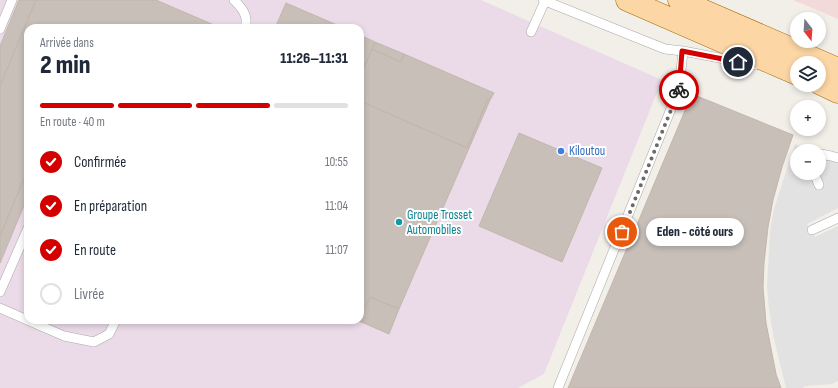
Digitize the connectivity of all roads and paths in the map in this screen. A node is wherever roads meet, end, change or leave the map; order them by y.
1 (12, 0) edge
2 (234, 0) edge
3 (627, 0) edge
4 (679, 0) edge
5 (544, 1) edge
6 (246, 24) edge
7 (0, 29) edge
8 (531, 32) dead end
9 (682, 51) junction
10 (838, 69) edge
11 (790, 70) edge
12 (790, 72) edge
13 (826, 87) edge
14 (838, 92) edge
15 (826, 155) edge
16 (838, 158) edge
17 (817, 180) edge
18 (819, 185) dead end
19 (838, 218) edge
20 (812, 230) dead end
21 (24, 237) edge
22 (0, 292) edge
23 (0, 308) edge
24 (24, 318) edge
25 (37, 324) edge
26 (114, 324) edge
27 (558, 388) edge

1 - 7 lane
2 - 6 lane
3 - 11 main road
4 - 10 main road
5 - 8 lane
5 - 9 lane
9 - 12 lane
9 - 27 lane
13 - 14 main road
15 - 16 lane
17 - 18 lane
19 - 20 lane
21 - 22 lane
23 - 24 lane
25 - 26 lane

